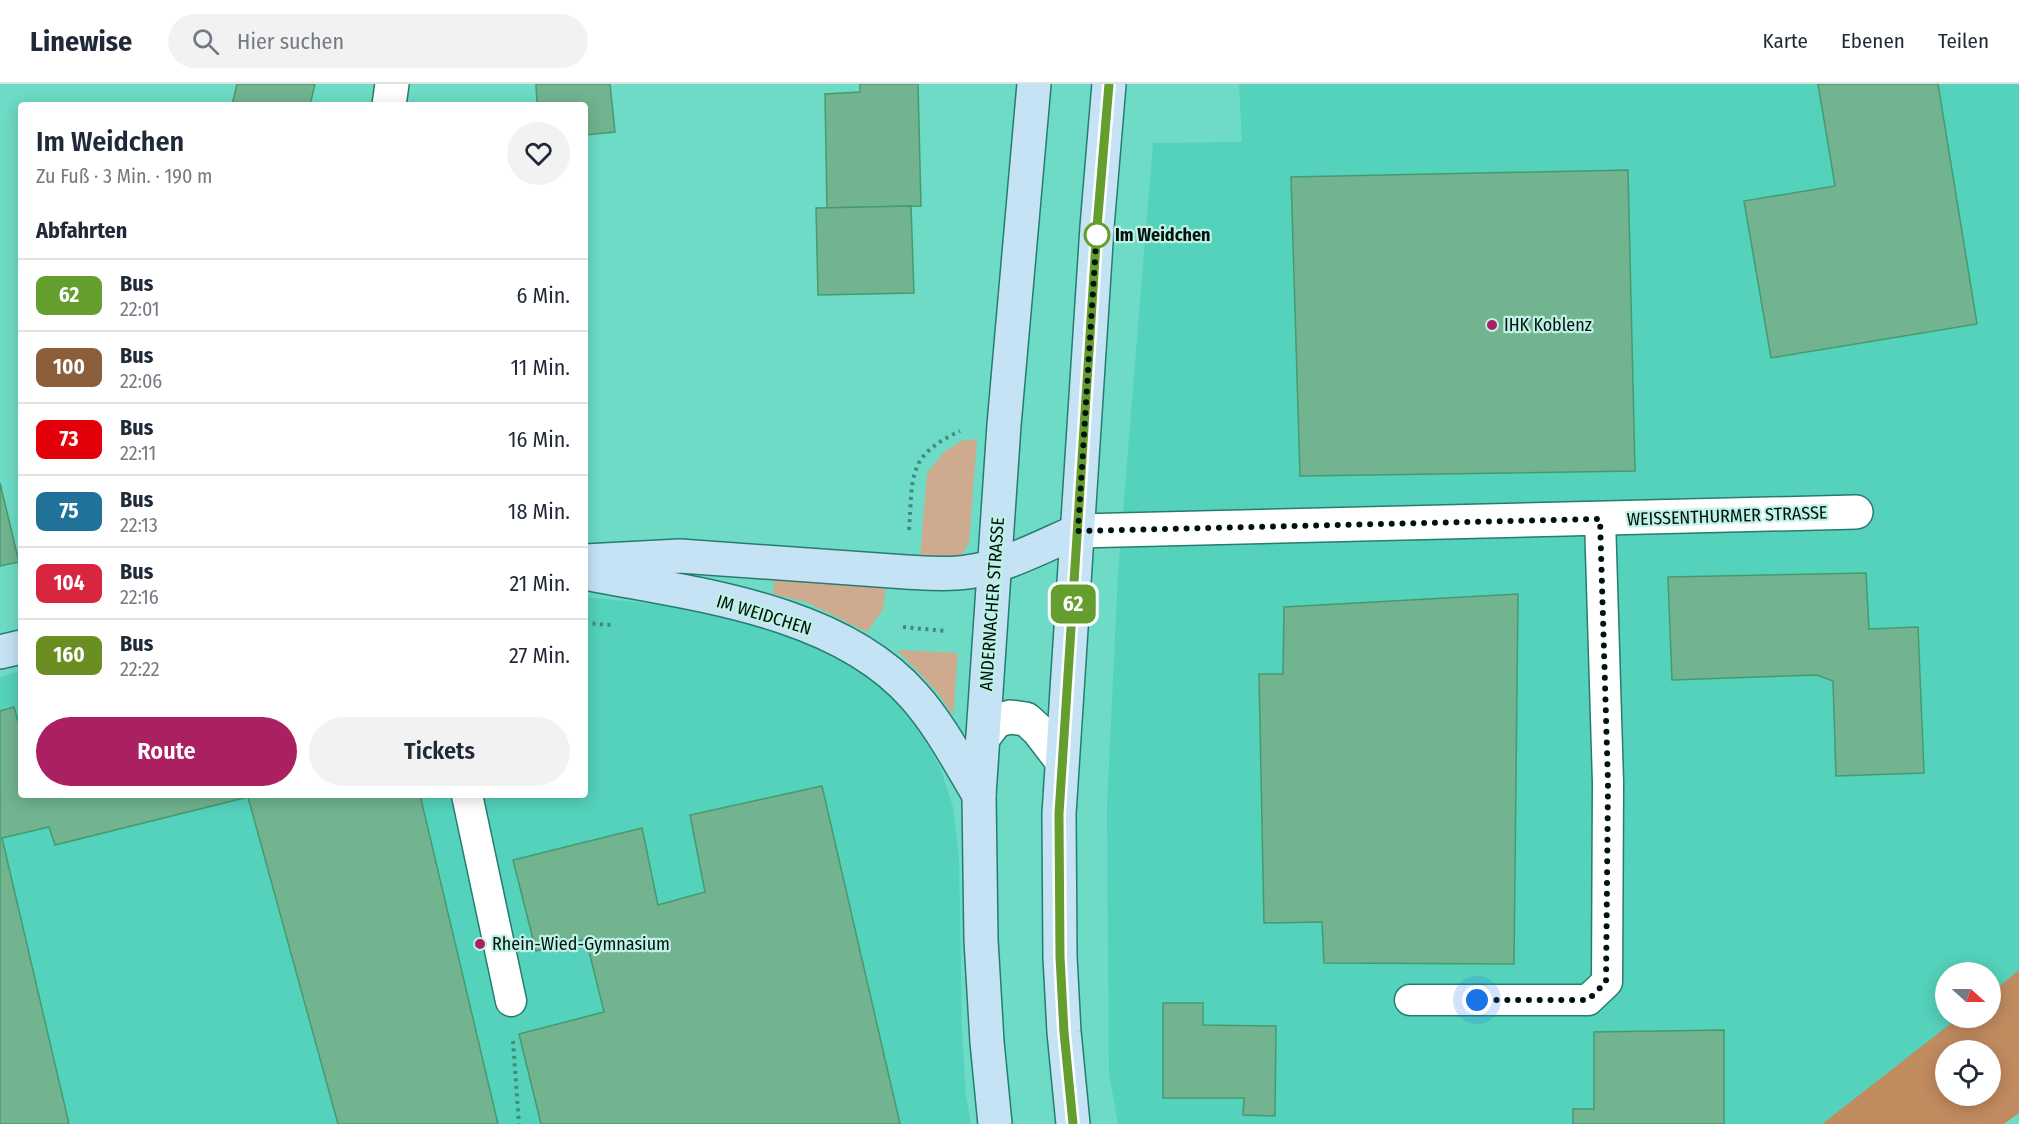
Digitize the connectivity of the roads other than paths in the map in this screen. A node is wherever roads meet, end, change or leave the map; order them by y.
1 (392, 84) edge
2 (1034, 84) edge
3 (1109, 84) edge
4 (389, 102) edge
5 (1856, 512) dead end
6 (1600, 519) junction
7 (1078, 531) junction
8 (588, 561) edge
9 (994, 566) junction
10 (588, 574) edge
11 (18, 648) edge
12 (0, 652) edge
13 (983, 738) junction
14 (1061, 760) junction
15 (979, 795) junction
16 (468, 798) edge
17 (1410, 1000) dead end
18 (511, 1001) road end
19 (995, 1124) edge
20 (1073, 1124) edge

1 - 4 street
2 - 9 street, ANDERNACHER STRASSE
3 - 7 street
5 - 6 street, WEISSENTHURMER STRASSE
6 - 7 street, WEISSENTHURMER STRASSE
6 - 17 lane
7 - 9 street, WEISSENTHURMER STRASSE
7 - 14 street
8 - 9 street
9 - 13 street, ANDERNACHER STRASSE
10 - 15 street, IM WEIDCHEN
11 - 12 street
13 - 14 street
13 - 15 street, ANDERNACHER STRASSE
14 - 20 street
15 - 19 street, ANDERNACHER STRASSE
16 - 18 lane

